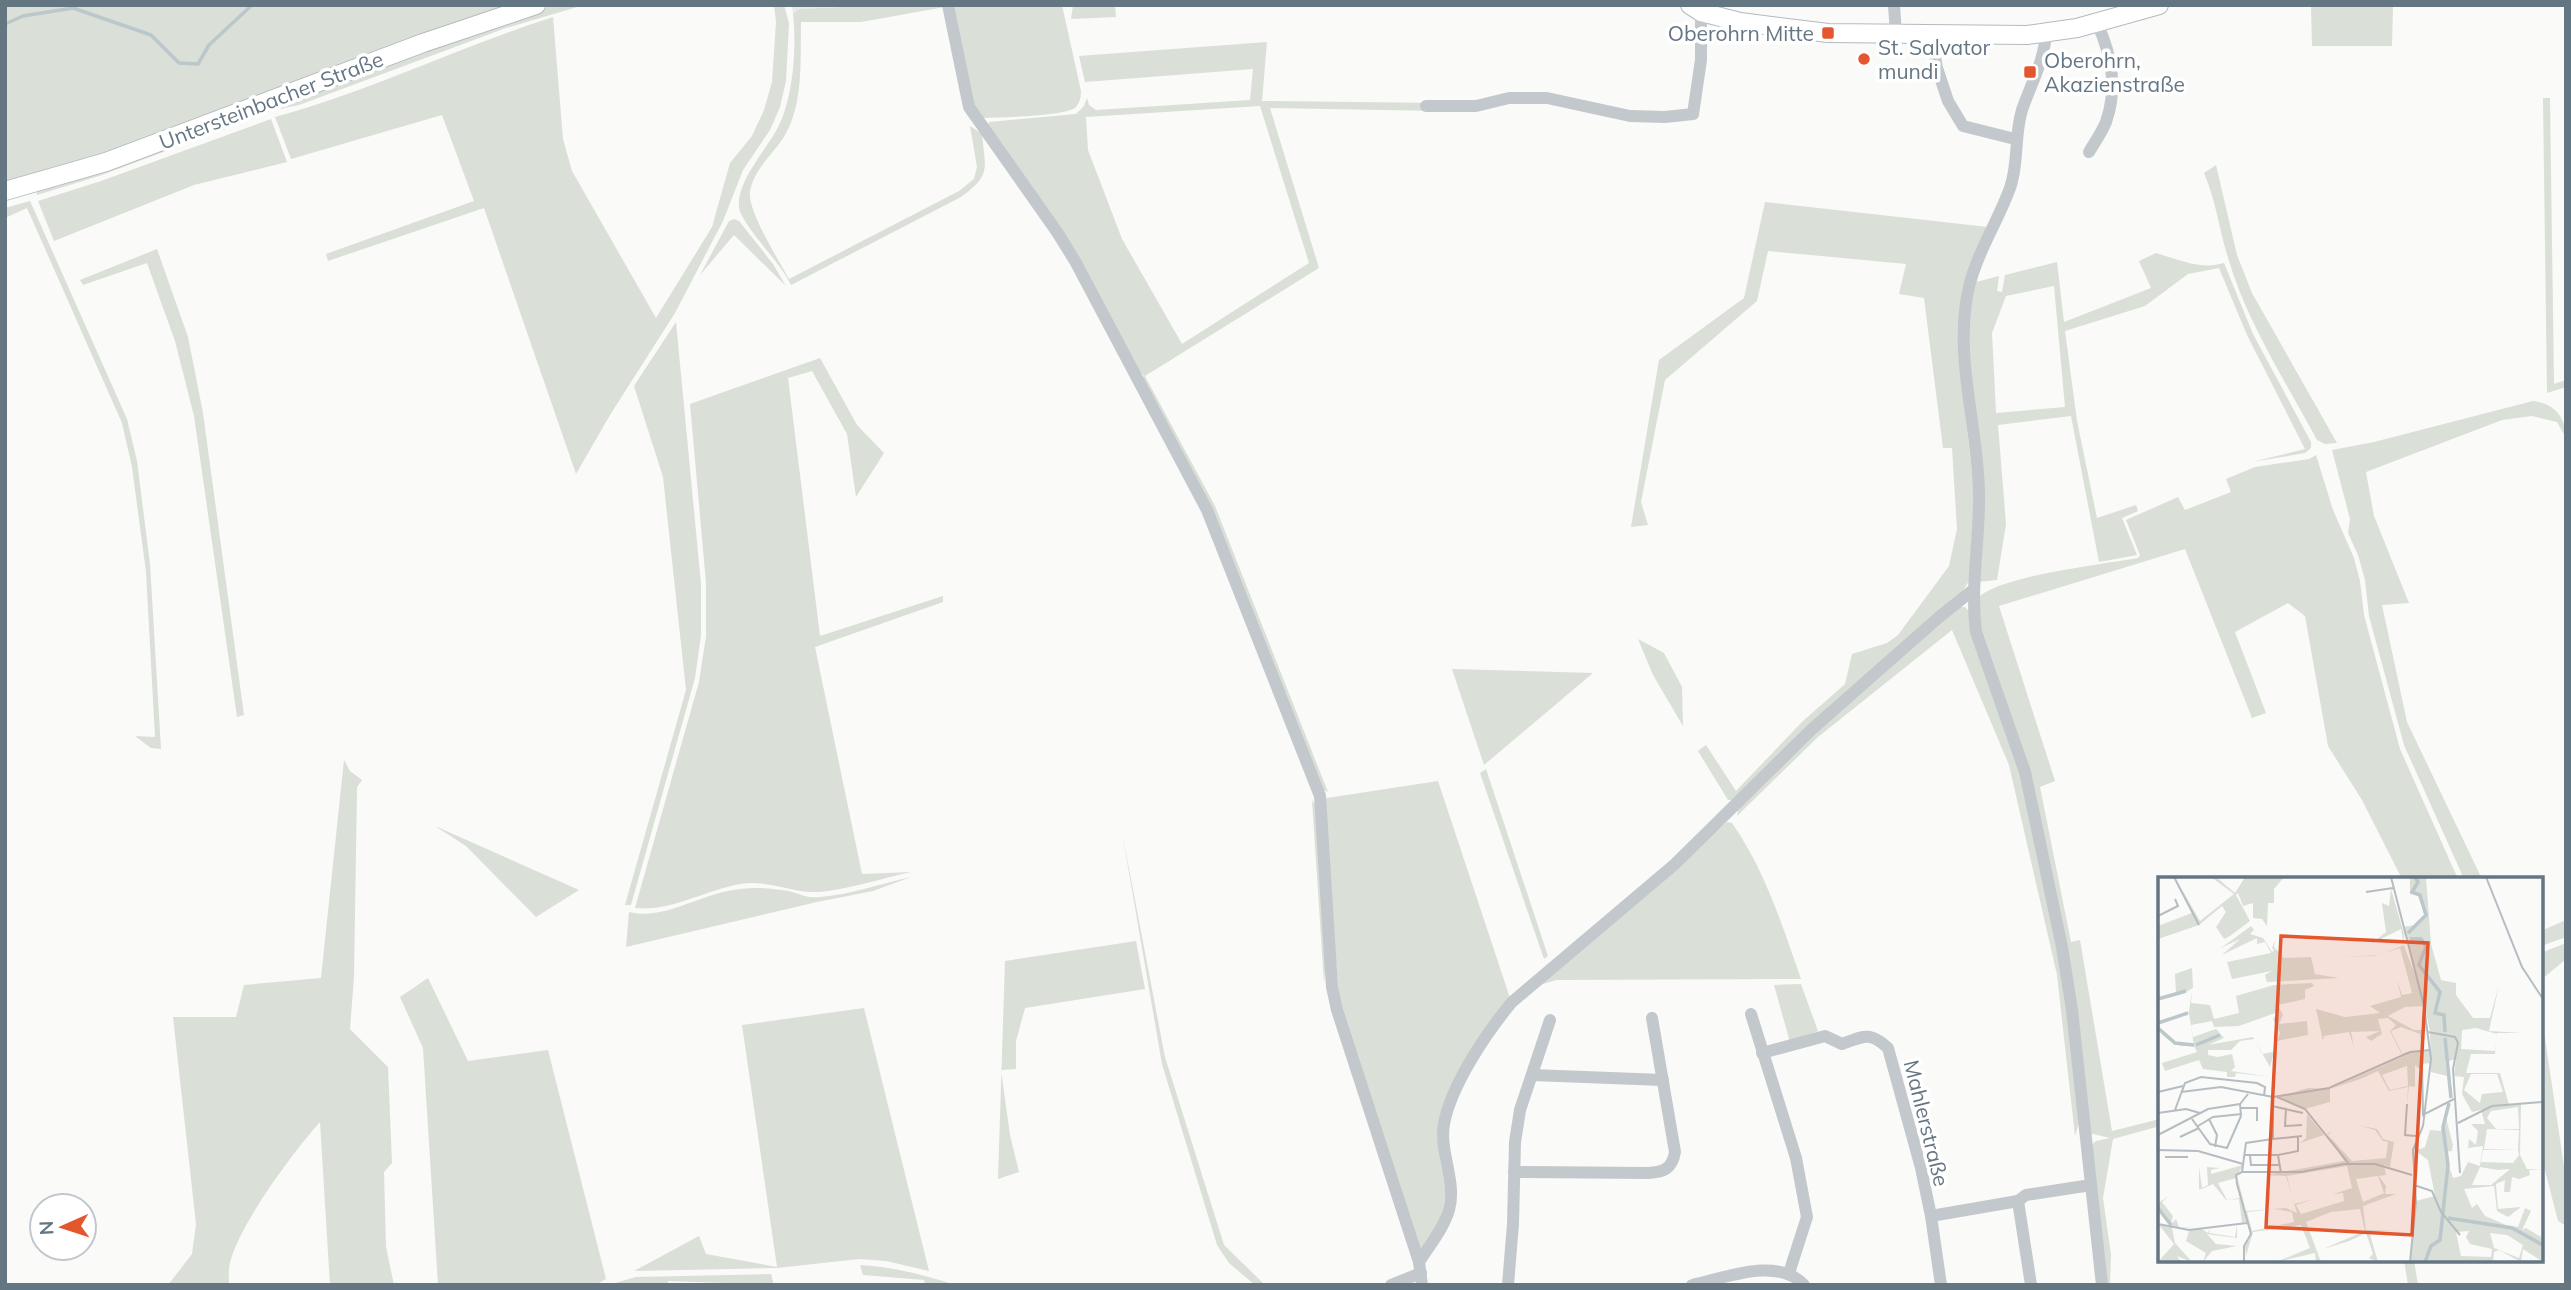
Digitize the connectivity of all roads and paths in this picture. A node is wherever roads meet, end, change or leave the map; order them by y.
1 (536, 5) edge
2 (948, 5) edge
3 (1894, 5) edge
4 (2159, 5) edge
5 (1696, 9) edge
6 (2133, 9) edge
7 (2097, 23) junction
8 (1896, 34) junction
9 (2046, 34) junction
10 (1931, 35) junction
11 (1426, 106) dead end
12 (2015, 139) junction
13 (2089, 152) dead end
14 (5, 191) edge
15 (1973, 590) junction
16 (1751, 1014) dead end
17 (1652, 1018) dead end
18 (1550, 1020) dead end
19 (1762, 1053) junction
20 (1532, 1075) junction
21 (1663, 1080) junction
22 (1514, 1172) junction
23 (2091, 1185) junction
24 (2018, 1201) junction
25 (1931, 1216) junction
26 (1421, 1273) edge
27 (1789, 1273) junction
28 (1391, 1285) edge
29 (1507, 1285) edge
30 (1692, 1285) edge
31 (1804, 1285) edge
32 (1941, 1285) edge
33 (2031, 1285) edge
34 (2102, 1285) edge

1 - 14 main road, Untersteinbacher Straße
2 - 26 street
3 - 8 street
4 - 6 main road
5 - 8 main road
5 - 11 street
6 - 7 main road
7 - 9 main road
7 - 13 street
8 - 10 main road
9 - 10 main road
9 - 12 street
10 - 12 street
12 - 15 street
15 - 23 street
15 - 26 street
16 - 19 street
17 - 21 street
18 - 20 street
19 - 25 street, Mahlerstraße
19 - 27 street
20 - 21 street
20 - 22 street
21 - 22 street
22 - 29 street
23 - 24 street
23 - 34 street
24 - 25 street
24 - 33 street
25 - 32 street
26 - 28 street
27 - 30 street
27 - 31 street

